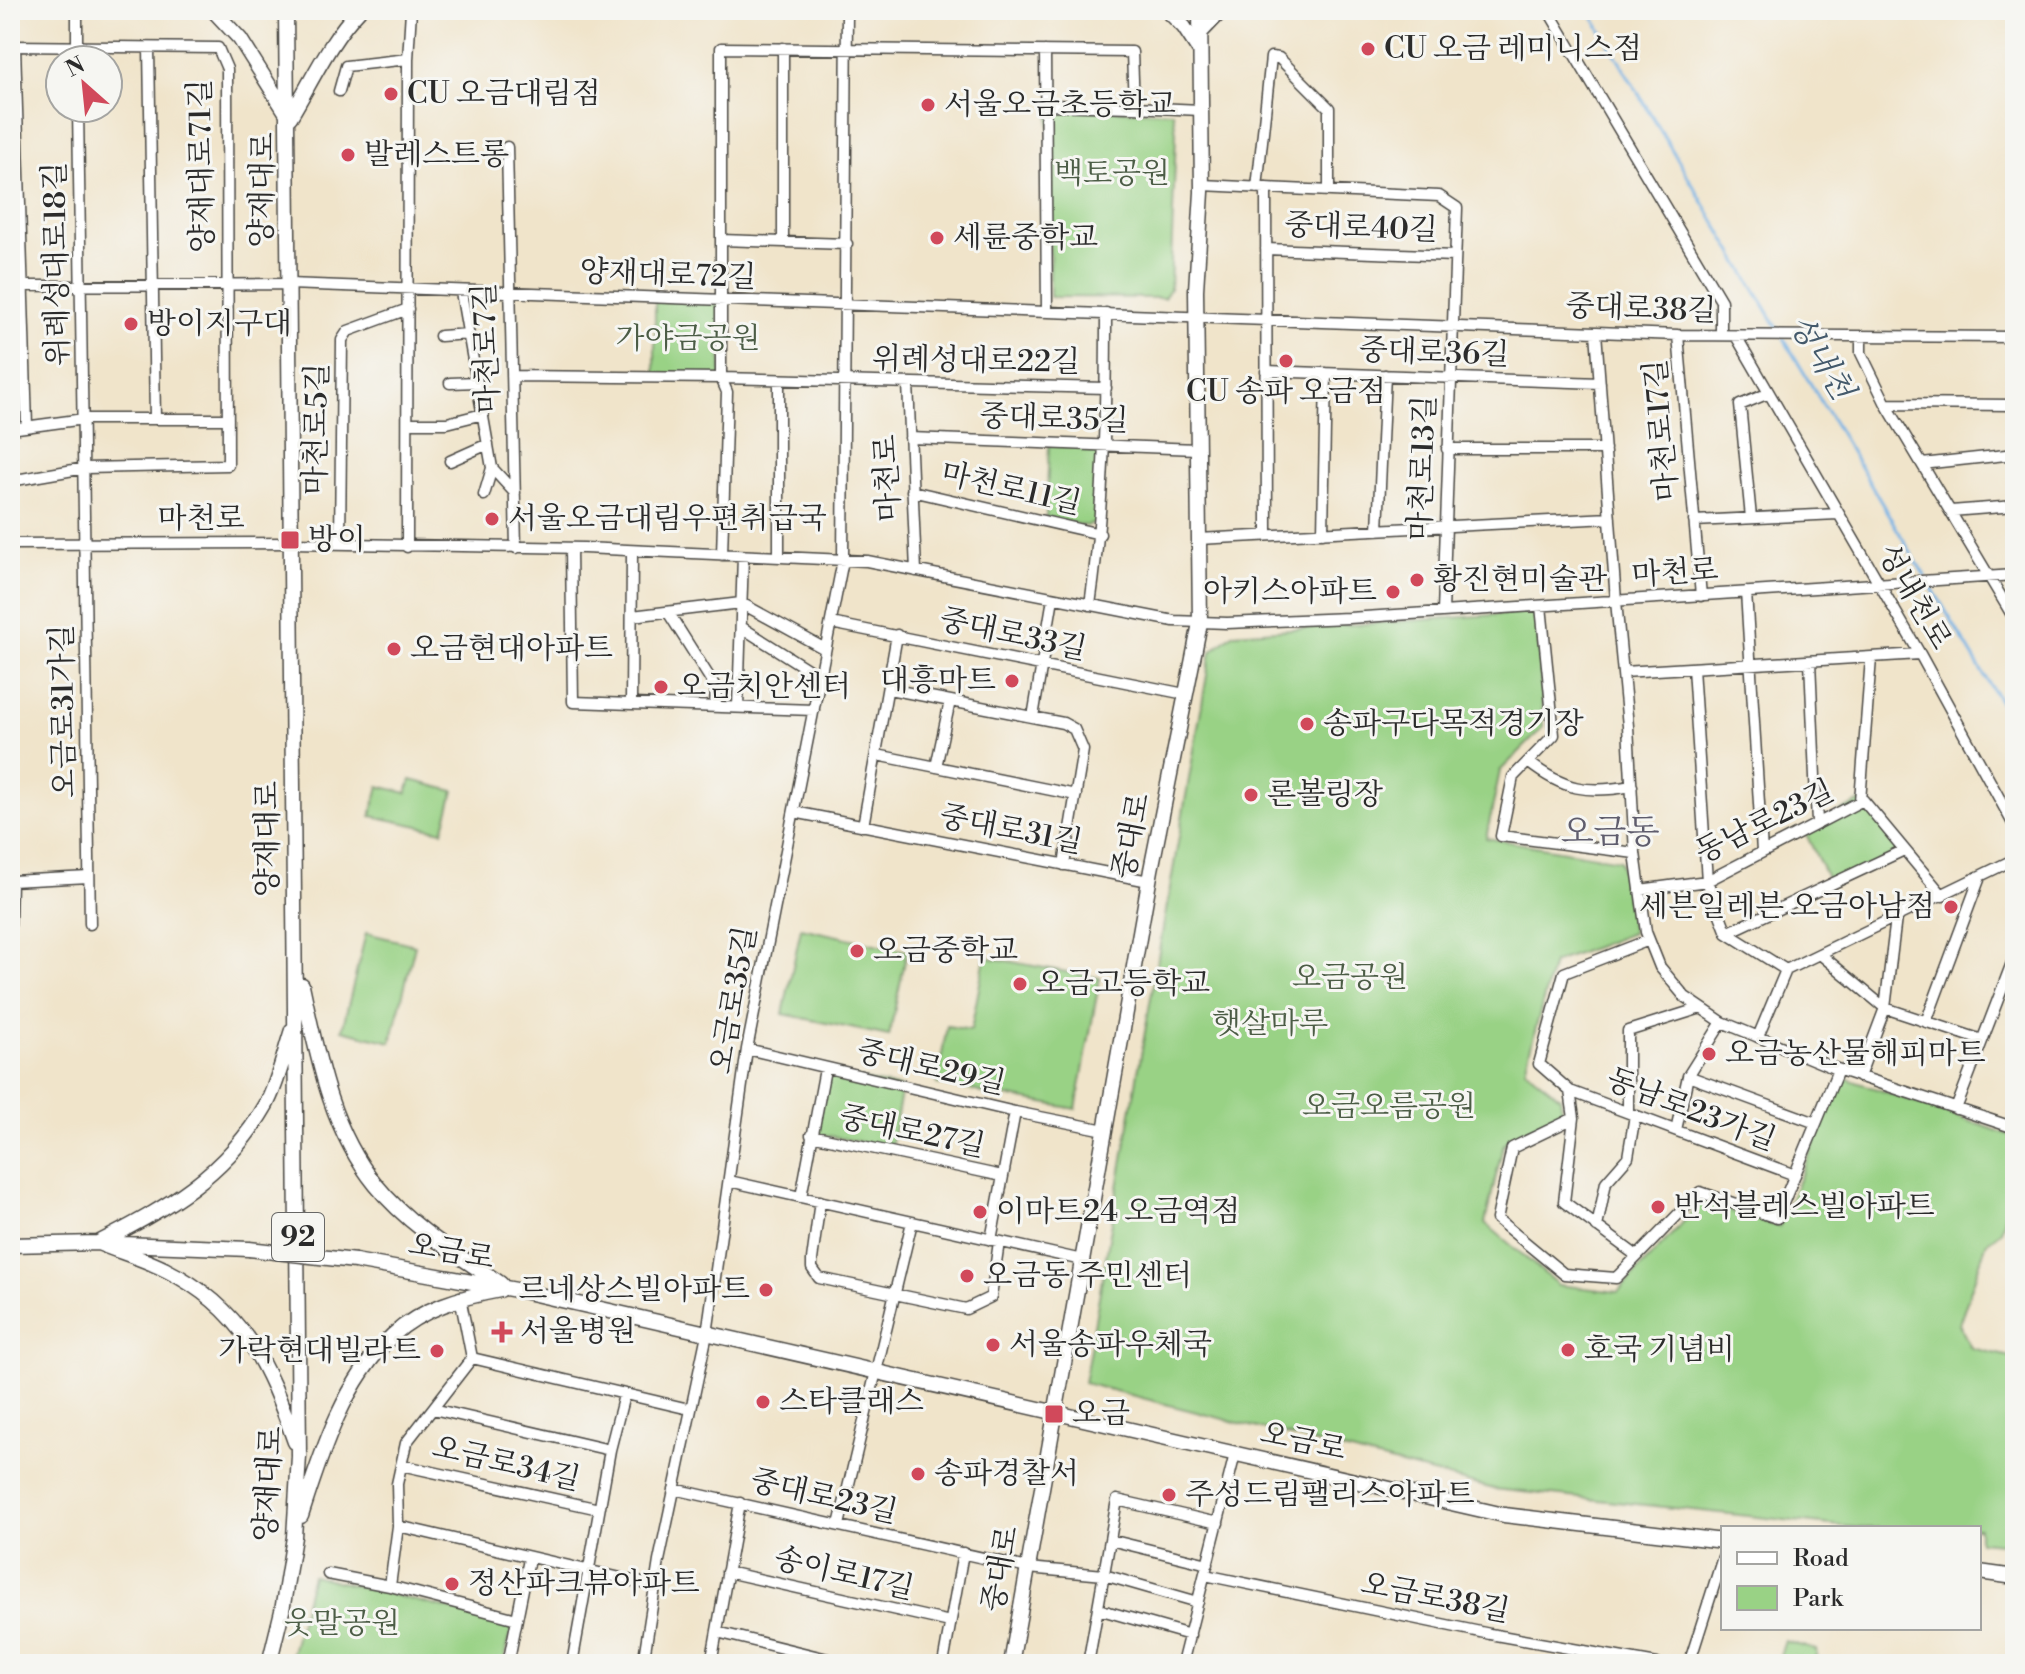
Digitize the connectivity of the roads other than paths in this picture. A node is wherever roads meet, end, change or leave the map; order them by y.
1 (77, 10) edge
2 (213, 10) edge
3 (286, 10) edge
4 (359, 10) edge
5 (411, 10) edge
6 (847, 10) edge
7 (1167, 10) edge
8 (1200, 10) edge
9 (1222, 10) edge
10 (1548, 10) edge
11 (1200, 33) junction
12 (77, 44) edge
13 (12, 46) edge
14 (44, 46) edge
15 (124, 48) edge
16 (149, 48) junction
17 (783, 48) junction
18 (849, 48) junction
19 (1045, 51) junction
20 (1200, 52) junction
21 (408, 59) junction
22 (339, 91) dead end
23 (1046, 105) junction
24 (1134, 107) junction
25 (1201, 110) junction
26 (289, 118) junction
27 (78, 124) edge
28 (507, 147) dead end
29 (1202, 185) junction
30 (1262, 188) junction
31 (1329, 191) junction
32 (721, 240) junction
33 (783, 242) junction
34 (847, 244) junction
35 (1266, 249) junction
36 (1454, 256) junction
37 (288, 284) junction
38 (153, 285) junction
39 (227, 285) junction
40 (10, 286) edge
41 (22, 286) junction
42 (80, 286) junction
43 (408, 290) junction
44 (461, 292) junction
45 (509, 294) junction
46 (723, 300) junction
47 (846, 306) junction
48 (408, 309) junction
49 (1047, 312) junction
50 (1106, 313) junction
51 (1196, 316) junction
52 (1266, 319) junction
53 (1451, 326) junction
54 (1596, 332) junction
55 (469, 334) junction
56 (1678, 335) junction
57 (1721, 335) junction
58 (440, 336) dead end
59 (1738, 336) junction
60 (1861, 337) junction
61 (2015, 337) edge
62 (1266, 371) junction
63 (1326, 373) junction
64 (1385, 375) junction
65 (512, 376) junction
66 (1449, 377) junction
67 (721, 378) junction
68 (779, 380) junction
69 (477, 382) junction
70 (845, 382) junction
71 (450, 383) dead end
72 (908, 383) junction
73 (1600, 383) junction
74 (1106, 388) junction
75 (1769, 393) junction
76 (1886, 404) junction
77 (2015, 405) edge
78 (483, 414) junction
79 (84, 419) junction
80 (155, 419) junction
81 (228, 419) junction
82 (408, 423) junction
83 (27, 426) junction
84 (10, 429) edge
85 (910, 438) junction
86 (488, 444) junction
87 (1104, 445) junction
88 (1197, 449) junction
89 (1447, 449) junction
90 (1605, 449) junction
91 (2015, 454) edge
92 (450, 461) dead end
93 (1922, 464) junction
94 (85, 468) junction
95 (492, 468) junction
96 (10, 481) edge
97 (912, 491) junction
98 (515, 493) junction
99 (484, 495) dead end
100 (2015, 506) edge
101 (1951, 511) junction
102 (1838, 514) junction
103 (1610, 518) junction
104 (1751, 518) junction
105 (1694, 521) junction
106 (1445, 526) junction
107 (1378, 530) junction
108 (1323, 533) junction
109 (1100, 534) junction
110 (1267, 535) junction
111 (1198, 539) junction
112 (292, 543) junction
113 (10, 544) edge
114 (86, 544) junction
115 (340, 544) junction
116 (407, 547) junction
117 (516, 548) junction
118 (571, 548) junction
119 (632, 551) junction
120 (722, 555) junction
121 (743, 556) junction
122 (779, 557) junction
123 (843, 560) junction
124 (916, 571) junction
125 (2015, 575) edge
126 (1990, 576) junction
127 (1881, 582) junction
128 (1746, 592) junction
129 (1701, 596) junction
130 (1053, 598) junction
131 (1616, 601) junction
132 (741, 603) junction
133 (1090, 605) junction
134 (1541, 606) junction
135 (668, 612) junction
136 (1443, 612) junction
137 (632, 616) junction
138 (2015, 620) edge
139 (831, 623) junction
140 (1200, 623) junction
141 (741, 627) junction
142 (897, 635) junction
143 (825, 649) junction
144 (1920, 654) junction
145 (1871, 658) junction
146 (1810, 661) junction
147 (1749, 665) junction
148 (1042, 666) junction
149 (1693, 668) junction
150 (1623, 672) junction
151 (820, 677) junction
152 (889, 689) junction
153 (1185, 694) junction
154 (950, 701) junction
155 (631, 704) junction
156 (715, 707) junction
157 (738, 707) junction
158 (814, 710) junction
159 (1033, 717) junction
160 (877, 755) junction
161 (1528, 762) junction
162 (936, 767) junction
163 (1632, 786) junction
164 (1076, 795) junction
165 (1862, 800) junction
166 (794, 812) junction
167 (1817, 823) junction
168 (863, 826) junction
169 (2015, 827) edge
170 (1904, 850) junction
171 (1762, 852) junction
172 (1635, 853) junction
173 (2015, 859) edge
174 (1064, 865) junction
175 (89, 877) junction
176 (1980, 877) junction
177 (1149, 881) junction
178 (1707, 881) junction
179 (1640, 890) junction
180 (1943, 896) junction
181 (1896, 918) junction
182 (90, 924) dead end
183 (10, 925) edge
184 (1727, 933) junction
185 (1649, 940) junction
186 (295, 954) junction
187 (1820, 954) junction
188 (2015, 955) edge
189 (1786, 970) junction
190 (1701, 1008) junction
191 (1885, 1008) junction
192 (296, 1018) junction
193 (1722, 1022) junction
194 (1926, 1022) junction
195 (1758, 1037) junction
196 (1982, 1040) junction
197 (747, 1049) junction
198 (825, 1069) junction
199 (1838, 1070) junction
200 (1688, 1076) junction
201 (1859, 1077) junction
202 (1570, 1091) junction
203 (1956, 1109) junction
204 (1015, 1112) junction
205 (1631, 1113) junction
206 (1574, 1118) junction
207 (1816, 1123) junction
208 (2015, 1128) edge
209 (1105, 1130) junction
210 (1676, 1130) junction
211 (811, 1135) junction
212 (1795, 1175) junction
213 (1002, 1176) junction
214 (729, 1181) junction
215 (801, 1197) junction
216 (820, 1201) junction
217 (912, 1222) junction
218 (1597, 1227) junction
219 (995, 1241) junction
220 (98, 1243) junction
221 (10, 1245) edge
222 (1637, 1256) junction
223 (1082, 1260) junction
224 (508, 1289) junction
225 (896, 1296) junction
226 (460, 1297) junction
227 (707, 1334) junction
228 (472, 1358) junction
229 (875, 1372) junction
230 (624, 1395) junction
231 (433, 1409) junction
232 (689, 1409) junction
233 (1056, 1412) junction
234 (610, 1450) junction
235 (1235, 1454) junction
236 (299, 1456) junction
237 (401, 1465) junction
238 (674, 1489) junction
239 (740, 1503) junction
240 (599, 1509) junction
241 (1218, 1523) junction
242 (839, 1525) junction
243 (398, 1526) junction
244 (294, 1537) junction
245 (1110, 1540) junction
246 (1721, 1541) edge
247 (963, 1553) junction
248 (529, 1559) junction
249 (1721, 1563) edge
250 (1028, 1568) junction
251 (1206, 1570) junction
252 (588, 1571) junction
253 (727, 1572) junction
254 (1981, 1572) edge
255 (328, 1574) dead end
256 (1104, 1575) junction
257 (2015, 1577) edge
258 (390, 1586) junction
259 (655, 1586) junction
260 (1198, 1602) junction
261 (1098, 1609) junction
262 (517, 1619) junction
263 (950, 1622) junction
264 (717, 1632) junction
265 (1190, 1635) junction
266 (269, 1664) edge
267 (508, 1664) edge
268 (572, 1664) edge
269 (643, 1664) edge
270 (711, 1664) edge
271 (848, 1664) edge
272 (943, 1664) edge
273 (1011, 1664) edge
274 (1088, 1664) edge
275 (1182, 1664) edge
276 (1657, 1664) edge
277 (1689, 1664) edge

1 - 12 street
2 - 26 main road
3 - 26 main road, 양재대로 / 92
4 - 26 main road
5 - 21 street
6 - 18 street, 위례성대로22길
7 - 20 main road
8 - 11 main road, 중대로
9 - 11 main road
10 - 57 street
11 - 20 main road, 중대로
13 - 14 street
13 - 41 street
15 - 16 street
16 - 38 street, 양재대로71길
16 - 39 street, 양재대로71길
17 - 18 street
17 - 32 street
17 - 33 street
18 - 19 street
18 - 34 street, 위례성대로22길
19 - 23 street
19 - 24 street
20 - 25 main road, 중대로
21 - 22 street
21 - 43 street
23 - 24 street
23 - 49 street
24 - 25 street
25 - 29 main road, 중대로
26 - 37 main road, 양재대로 / 92
27 - 42 street, 위례성대로18길
28 - 45 street, 마천로7길
29 - 30 street, 중대로40길
29 - 51 main road, 중대로
30 - 31 street, 중대로40길
30 - 31 street, 중대로40길
30 - 35 street
31 - 36 street, 중대로40길
32 - 33 street
32 - 46 street
33 - 34 street
34 - 47 street, 위례성대로22길
35 - 36 street, 중대로40길
35 - 52 street
36 - 53 street, 중대로40길
37 - 39 street, 양재대로71길
37 - 43 street, 양재대로72길
37 - 112 main road, 양재대로 / 92
38 - 39 street, 양재대로71길
38 - 42 street, 양재대로71길
38 - 80 street, 양재대로71길
39 - 81 street, 양재대로71길
40 - 41 street, 양재대로71길
41 - 42 street, 양재대로71길
41 - 83 street
42 - 79 street, 위례성대로18길
43 - 44 street, 양재대로72길
43 - 48 street
44 - 45 street, 양재대로72길
44 - 55 street
45 - 46 street, 양재대로72길
45 - 65 street, 마천로7길
46 - 47 street, 양재대로72길
46 - 67 street
47 - 49 street, 양재대로72길
47 - 70 street, 위례성대로22길
48 - 82 street
48 - 115 street, 마천로5길
49 - 50 street, 양재대로72길
50 - 51 street, 양재대로72길
50 - 74 street, 마천로11길
51 - 52 street, 중대로38길
51 - 88 main road, 중대로
52 - 53 street, 중대로38길
52 - 62 street
53 - 54 street, 중대로38길
53 - 66 street, 마천로13길
54 - 56 street, 중대로38길
54 - 73 street
55 - 58 street
55 - 69 street
56 - 57 street, 중대로38길
56 - 105 street, 마천로17길
57 - 59 street, 중대로38길
59 - 60 street, 중대로38길
59 - 75 street, 성내천로
60 - 61 street, 중대로38길
60 - 76 street
62 - 63 street, 중대로36길
62 - 110 street
63 - 64 street, 중대로36길
63 - 108 street
64 - 66 street, 중대로36길
64 - 107 street
65 - 67 street, 위례성대로22길
65 - 98 street, 마천로7길
66 - 73 street, 중대로36길
66 - 89 street, 마천로13길
67 - 68 street, 위례성대로22길
67 - 120 street
68 - 70 street, 위례성대로22길
68 - 122 street
69 - 71 street
69 - 78 street
70 - 72 street, 위례성대로22길
70 - 123 street, 위례성대로22길
72 - 74 street, 위례성대로22길
72 - 85 street, 마천로
73 - 90 street
74 - 87 street, 마천로11길
75 - 102 street, 성내천로
75 - 104 street
76 - 77 street
76 - 93 street
78 - 82 street
78 - 86 street
79 - 80 street
79 - 83 street
79 - 94 street, 위례성대로18길
80 - 81 street
81 - 94 street
82 - 116 street
83 - 84 street
85 - 87 street, 중대로35길
85 - 97 street, 마천로
86 - 92 street
86 - 95 street
87 - 88 street, 중대로35길
87 - 109 street, 마천로11길
88 - 111 main road, 중대로
89 - 90 street
89 - 106 street, 마천로13길
90 - 103 street
91 - 93 street
93 - 101 street
94 - 96 street
94 - 114 street, 위례성대로18길
95 - 98 street
95 - 99 street
97 - 109 street, 마천로11길
97 - 124 street, 마천로
98 - 117 street, 마천로7길
100 - 101 street
101 - 126 street
102 - 104 street, 마천로17길
102 - 127 street, 성내천로
103 - 106 street
103 - 131 street
104 - 105 street, 마천로17길
105 - 129 street, 마천로17길
106 - 107 street
106 - 136 street, 마천로13길
107 - 108 street
108 - 110 street
109 - 133 street, 마천로11길
110 - 111 street
111 - 140 main road, 중대로
112 - 114 street, 마천로
112 - 115 street, 마천로
112 - 186 main road, 양재대로 / 92
113 - 114 street, 마천로
114 - 175 street, 오금로31가길
115 - 116 street, 마천로
116 - 117 street, 마천로
117 - 118 street, 마천로
118 - 119 street, 마천로
118 - 155 street
119 - 120 street, 마천로
119 - 137 street
120 - 121 street, 마천로
121 - 122 street, 마천로
121 - 132 street
122 - 123 street, 마천로
123 - 124 street, 마천로
123 - 139 street, 오금로35길
124 - 130 street, 마천로
125 - 126 street, 마천로
126 - 127 street, 마천로
126 - 138 street
127 - 128 street, 마천로
127 - 144 street, 성내천로
128 - 129 street, 마천로
128 - 147 street
129 - 131 street, 마천로
130 - 133 street, 마천로
130 - 148 street
131 - 134 street, 마천로
131 - 150 street
132 - 135 street
132 - 141 street
132 - 143 street
133 - 140 street, 마천로
134 - 136 street, 마천로
134 - 161 street
135 - 137 street
135 - 156 street
136 - 140 street, 마천로
137 - 155 street
139 - 142 street, 중대로33길
139 - 143 street, 오금로35길
140 - 153 main road, 중대로
141 - 151 street
141 - 157 street
142 - 148 street, 중대로33길
142 - 152 street
143 - 151 street, 오금로35길
144 - 145 street
144 - 169 street, 성내천로
145 - 146 street
145 - 165 street
146 - 147 street
146 - 167 street
147 - 149 street
147 - 171 street
148 - 153 street, 중대로33길
148 - 159 street
149 - 150 street
149 - 178 street
150 - 163 street
151 - 158 street, 오금로35길
152 - 154 street
152 - 160 street
153 - 177 main road, 중대로
154 - 159 street
154 - 162 street
155 - 156 street
156 - 157 street
157 - 158 street
158 - 166 street, 오금로35길
159 - 164 street
160 - 162 street
160 - 168 street
161 - 163 street
161 - 172 street
162 - 164 street
163 - 172 street
164 - 174 street
165 - 167 street, 동남로23길
165 - 170 street
166 - 168 street, 중대로31길
166 - 197 street, 오금로35길
167 - 171 street, 동남로23길
168 - 174 street, 중대로31길
170 - 180 street
170 - 184 street
171 - 178 street, 동남로23길
172 - 179 street
173 - 176 street
174 - 177 street, 중대로31길
175 - 182 street, 오금로31가길
175 - 183 street
176 - 180 street
176 - 194 street
177 - 209 main road, 중대로
178 - 179 street, 동남로23길
178 - 184 street
179 - 185 street
180 - 181 street
181 - 187 street
181 - 191 street
184 - 189 street
185 - 190 street
185 - 202 street, 동남로23가길
186 - 192 main road, 양재대로 / 92
186 - 224 main road
187 - 189 street
187 - 191 street
188 - 196 street
189 - 195 street
190 - 193 street
190 - 205 street
191 - 194 street
191 - 201 street
192 - 220 main road
192 - 236 main road, 양재대로 / 92
193 - 195 street
193 - 200 street
194 - 196 street
195 - 199 street
196 - 203 street
197 - 198 street, 중대로29길
197 - 214 street, 오금로35길
198 - 204 street, 중대로29길
198 - 211 street
199 - 201 street
199 - 207 street, 동남로23가길
200 - 207 street, 동남로23가길
200 - 210 street
201 - 203 street
202 - 205 street, 동남로23가길
202 - 206 street, 동남로23가길
203 - 208 street
204 - 209 street, 중대로29길
204 - 213 street
205 - 210 street, 동남로23가길
205 - 218 street
206 - 218 street, 동남로23가길
206 - 222 street, 동남로23가길
207 - 212 street, 동남로23가길
209 - 223 main road, 중대로
210 - 212 street, 동남로23가길
211 - 213 street, 중대로27길
211 - 215 street
212 - 222 street, 동남로23가길
213 - 219 street
214 - 215 street
214 - 227 street, 오금로35길
215 - 216 street
216 - 217 street
216 - 225 street
217 - 219 street
217 - 225 street
218 - 222 street, 동남로23가길
219 - 223 street
219 - 225 street
220 - 221 main road, 오금로
220 - 224 main road, 오금로, bridge
220 - 236 main road
223 - 233 main road, 중대로
224 - 226 main road
224 - 227 main road, 오금로
225 - 229 street
226 - 228 street
226 - 244 main road
227 - 229 main road, 오금로
227 - 232 street, 오금로35길
228 - 230 street
228 - 231 street
229 - 233 main road, 오금로
229 - 242 street
230 - 232 street
230 - 234 street, 오금로34길
231 - 234 street, 오금로34길
231 - 237 street
232 - 238 street, 오금로35길
233 - 235 main road, 오금로
233 - 250 main road, 중대로
234 - 240 street, 오금로34길
235 - 241 street
235 - 246 main road, 오금로
236 - 244 main road, 양재대로 / 92
237 - 240 street, 오금로34길
237 - 243 street
238 - 239 street, 중대로23길
238 - 259 street, 오금로35길
239 - 242 street, 중대로23길
239 - 253 street, 송이로17길
240 - 252 street, 오금로34길
241 - 245 street
241 - 251 street
242 - 247 street, 중대로23길
243 - 248 street
243 - 258 street
244 - 266 main road, 양재대로 / 92
245 - 251 street, 오금로38길
245 - 256 street
247 - 250 street, 중대로23길
247 - 263 street
248 - 252 street
248 - 262 street
249 - 277 street
250 - 256 street, 중대로23길
250 - 273 main road, 중대로
251 - 260 street
251 - 276 street, 오금로38길
252 - 259 street
252 - 268 street, 오금로34길
253 - 263 street, 송이로17길
253 - 264 street, 송이로17길
254 - 257 main road
255 - 258 street
256 - 260 street
256 - 261 street
258 - 262 street
259 - 269 street, 오금로35길
260 - 265 street
261 - 265 street
261 - 274 street
262 - 267 street
263 - 272 street
264 - 270 street, 송이로17길
264 - 271 street
265 - 275 street

